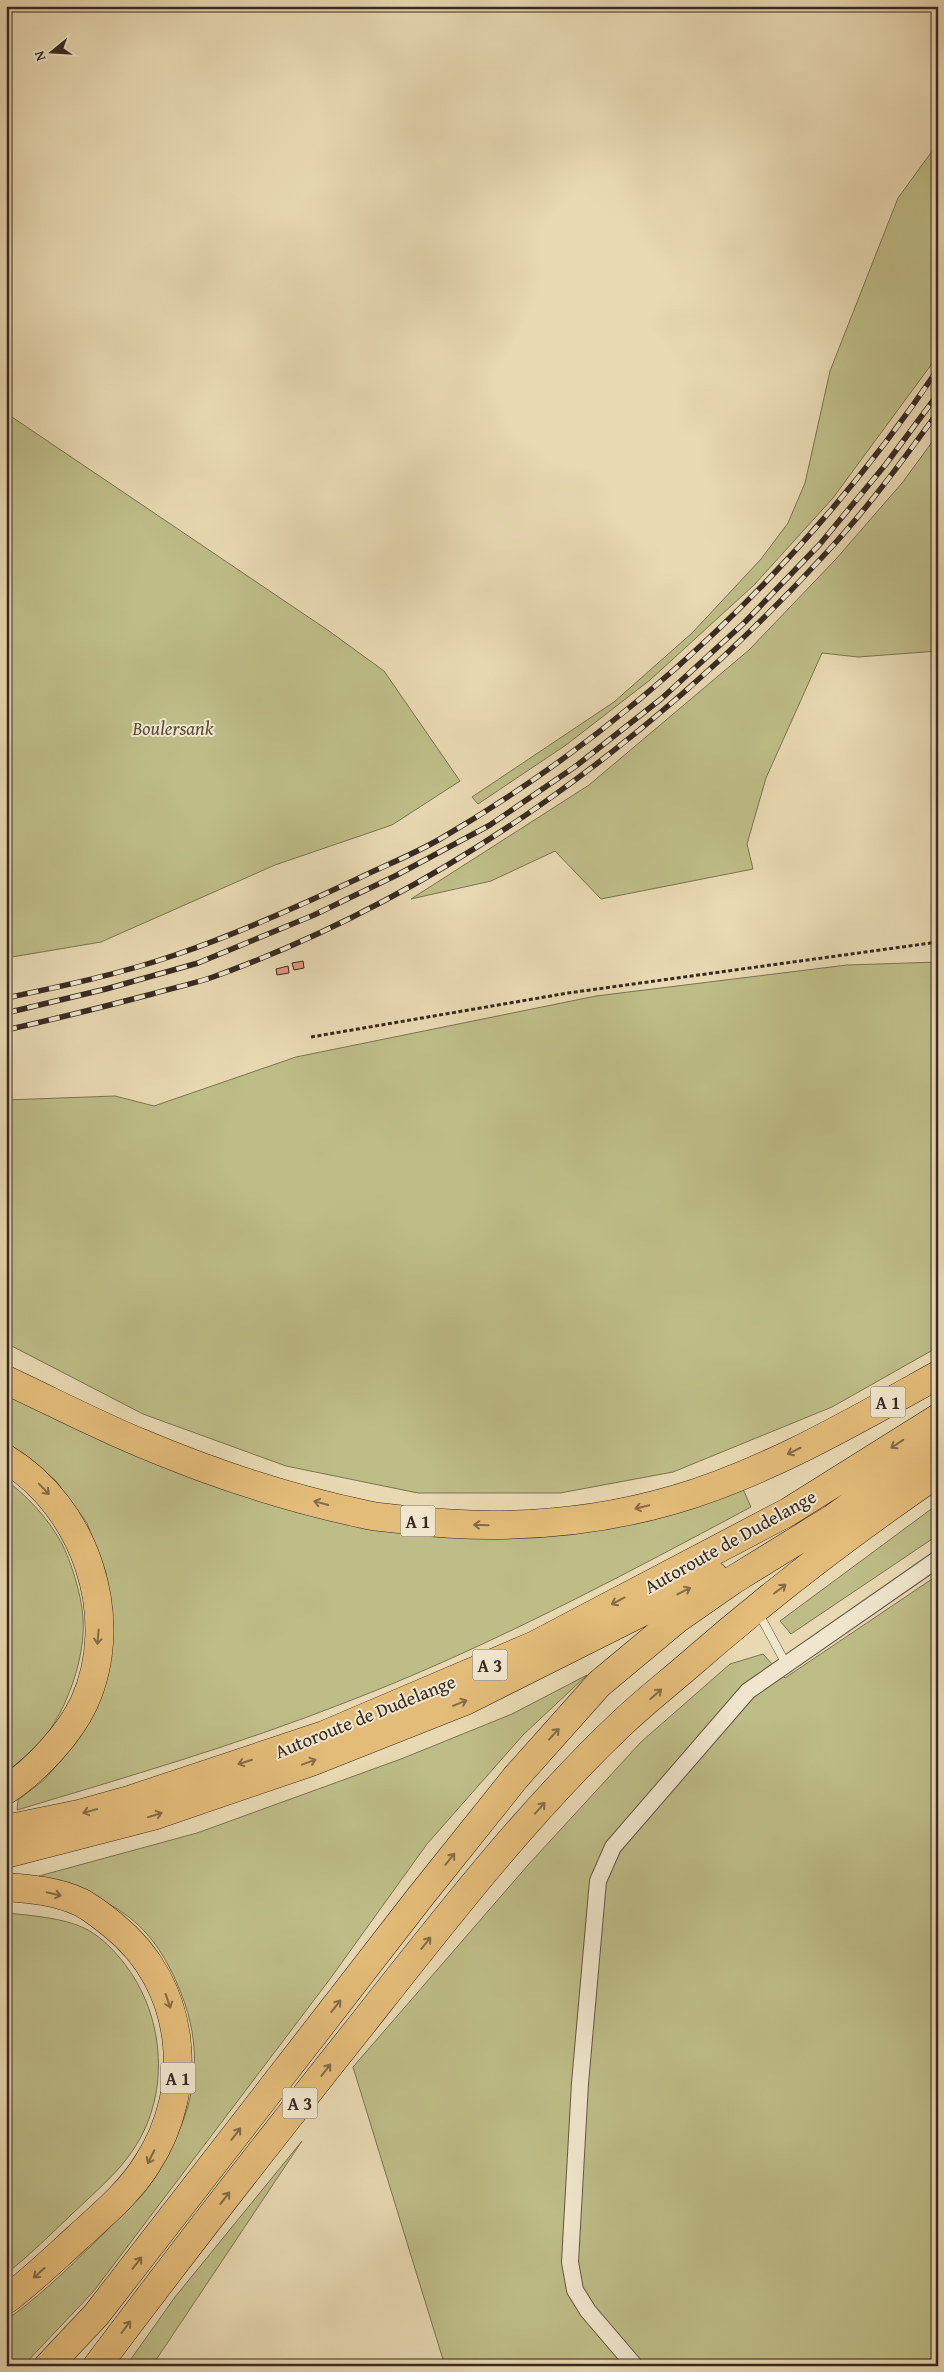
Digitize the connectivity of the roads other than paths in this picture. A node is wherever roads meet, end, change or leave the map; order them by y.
1 (938, 1375) edge
2 (6, 1380) edge
3 (938, 1418) edge
4 (938, 1446) edge
5 (6, 1459) edge
6 (903, 1468) junction
7 (938, 1473) edge
8 (938, 1559) edge
9 (756, 1607) junction
10 (785, 1662) junction
11 (6, 1790) edge
12 (6, 1829) edge
13 (6, 1854) edge
14 (6, 1887) edge
15 (6, 2300) edge
16 (48, 2366) edge
17 (97, 2366) edge
18 (636, 2366) edge

1 -> 2 highway, A 1
3 -> 12 highway, Autoroute de Dudelange / A 3
4 - 6 highway, Autoroute de Dudelange / A 3
5 -> 11 highway
13 -> 6 highway, Autoroute de Dudelange / A 3
16 -> 6 highway, A 3
9 -> 7 highway, A 3
8 - 10 street
9 - 10 lane
17 -> 9 highway, A 3
10 - 18 street
14 -> 15 highway, A 1

